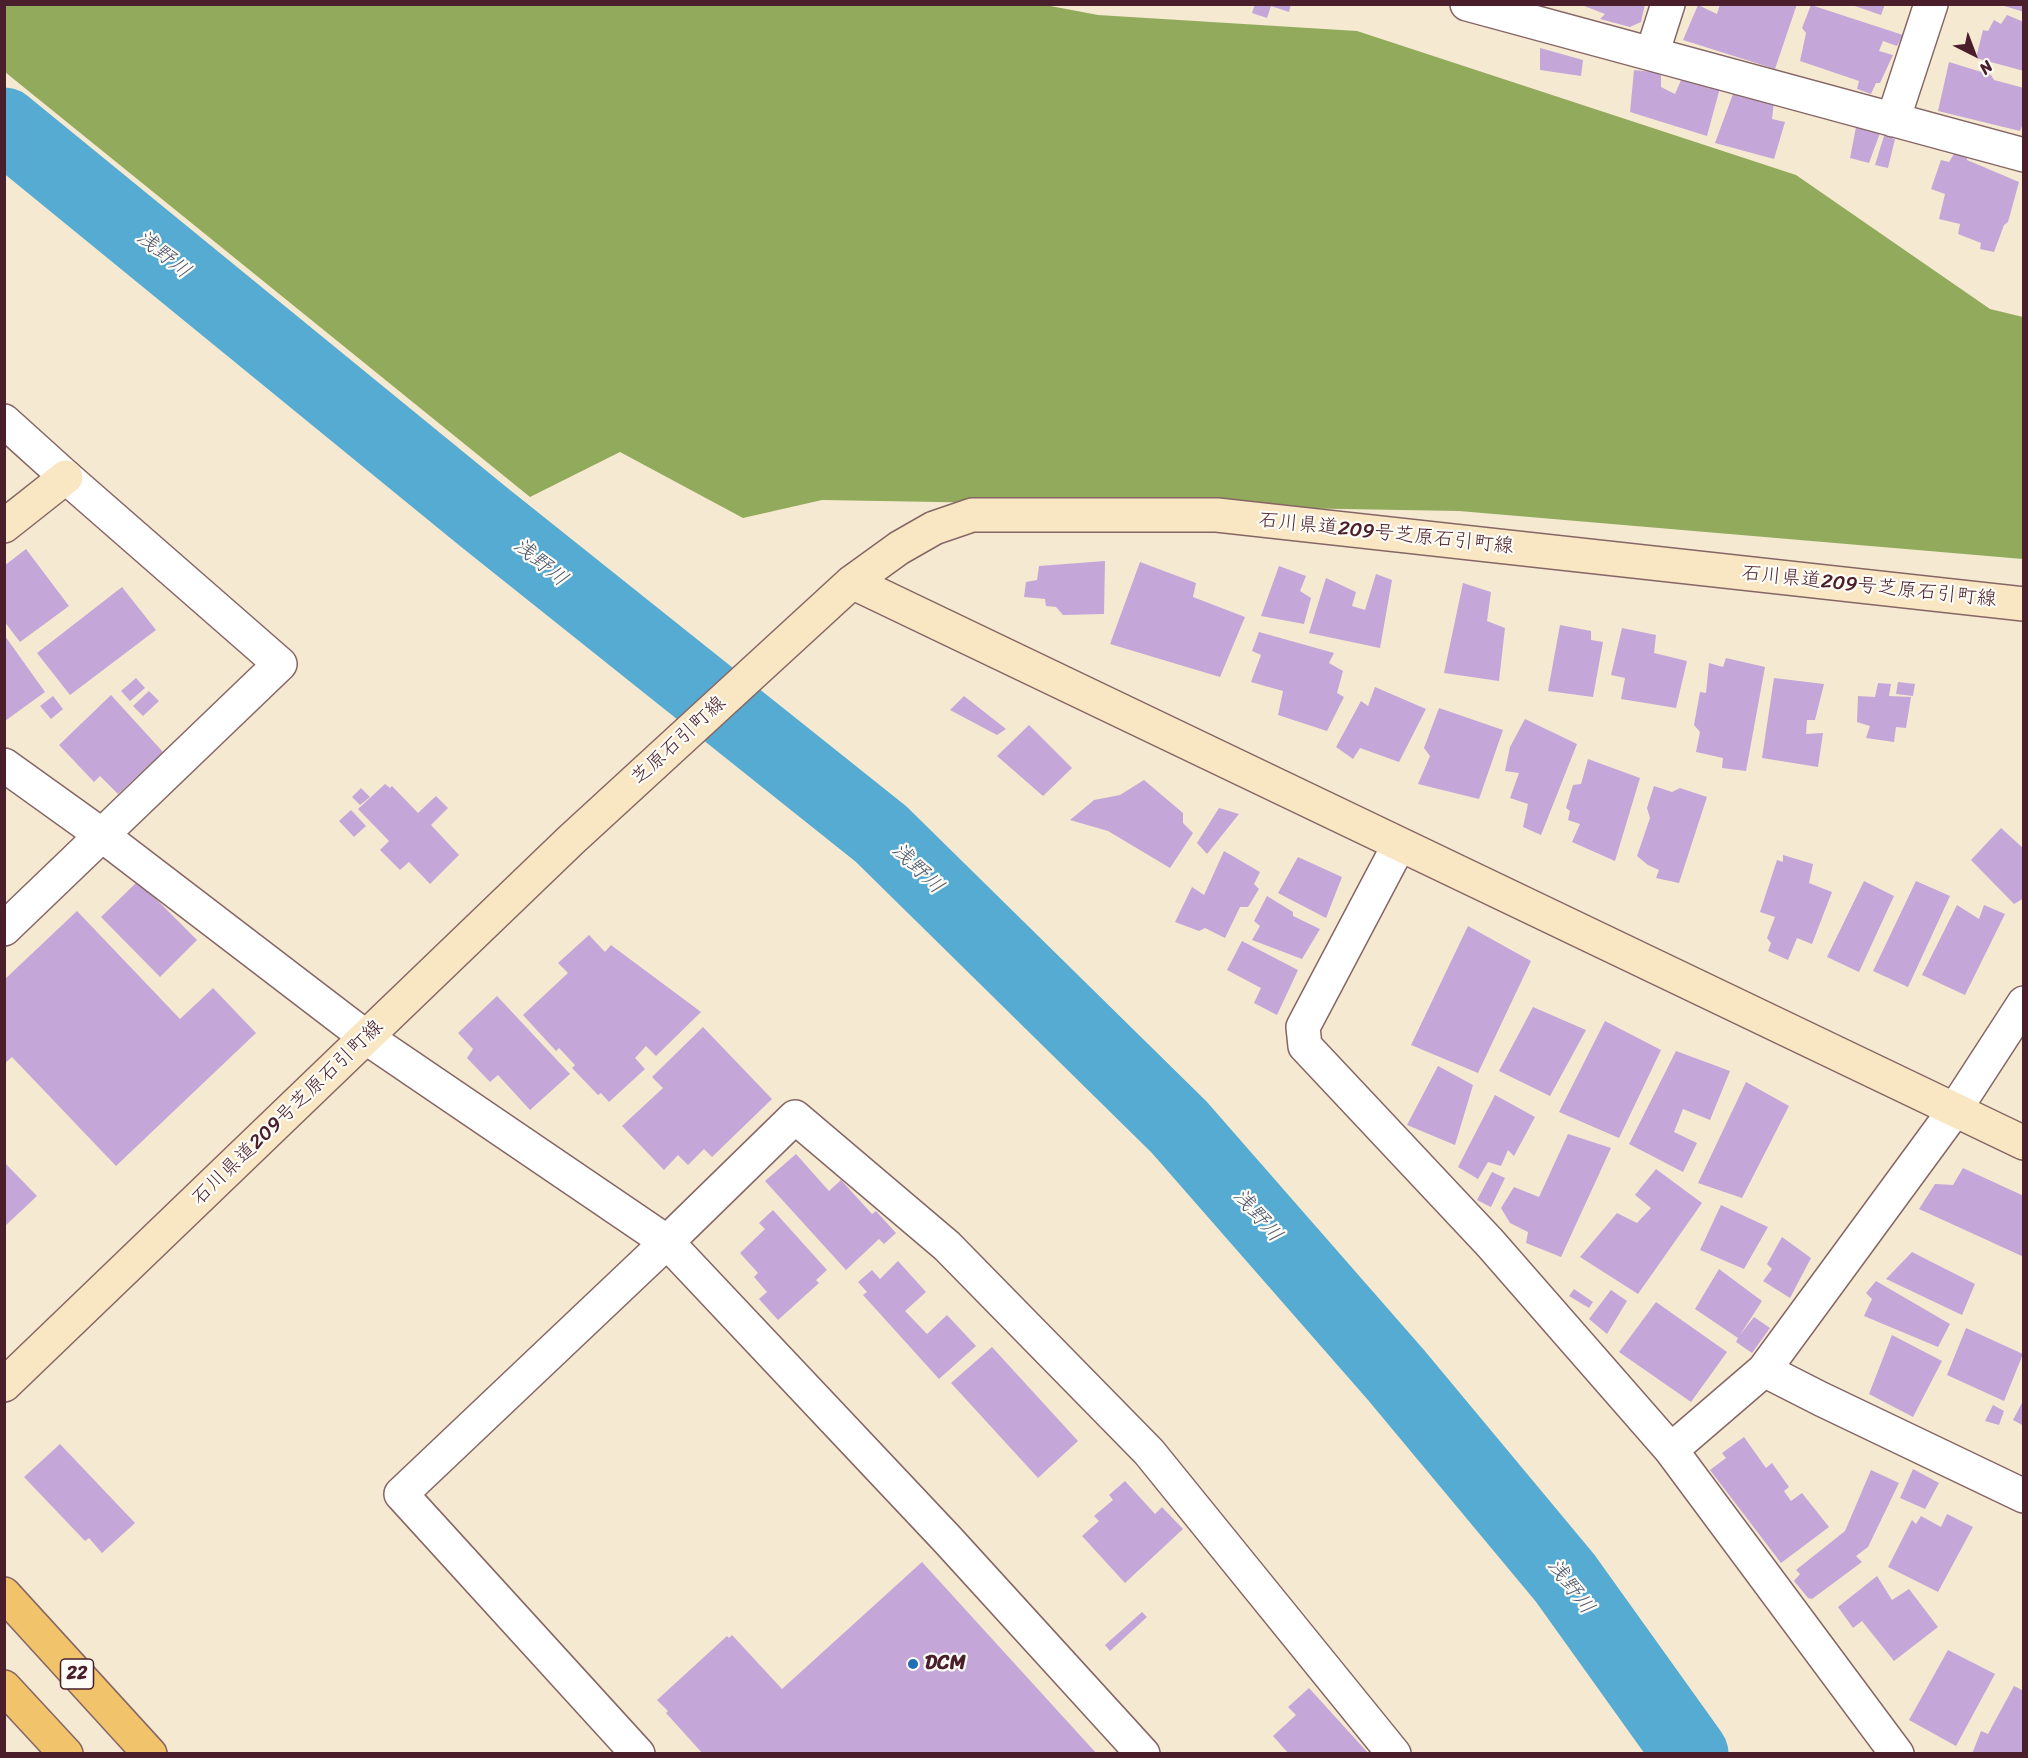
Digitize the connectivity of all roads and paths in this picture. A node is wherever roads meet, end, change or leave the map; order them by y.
1 (1467, 4) edge
2 (1668, 4) edge
3 (1931, 4) edge
4 (1652, 54) junction
5 (1893, 120) junction
6 (2024, 155) edge
7 (4, 421) edge
8 (66, 477) junction
9 (4, 525) edge
10 (852, 582) junction
11 (2024, 604) edge
12 (788, 641) joint
13 (4, 765) edge
14 (103, 836) junction
15 (571, 840) joint
16 (1399, 845) junction
17 (4, 929) edge
18 (2024, 1003) edge
19 (367, 1038) junction
20 (1953, 1111) junction
21 (2024, 1143) edge
22 (668, 1242) junction
23 (1764, 1370) junction
24 (4, 1386) edge
25 (1671, 1450) junction
26 (2024, 1496) edge
27 (4, 1594) edge
28 (4, 1687) edge
29 (66, 1754) edge
30 (150, 1754) edge
31 (638, 1754) edge
32 (1143, 1754) edge
33 (1394, 1754) edge
34 (1897, 1754) edge

1 - 4 street
2 - 4 street
3 - 5 street
4 - 5 street
5 - 6 street
7 - 8 street
8 - 9 main road
8 - 14 street
10 - 11 main road, 石川県道209号芝原石引町線
10 - 12 main road, 石川県道209号芝原石引町線
10 - 16 main road
12 - 15 main road, 芝原石引町線
13 - 14 street
14 - 17 street
14 - 19 street
15 - 19 main road, 石川県道209号芝原石引町線
16 - 20 main road
16 - 25 street
18 - 20 street
19 - 22 street
19 - 24 main road, 石川県道209号芝原石引町線
20 - 21 main road
20 - 23 street
22 - 31 street
22 - 32 street
22 - 33 street
23 - 25 street
23 - 26 street
25 - 34 street
27 - 30 main road, 22
28 - 29 main road

